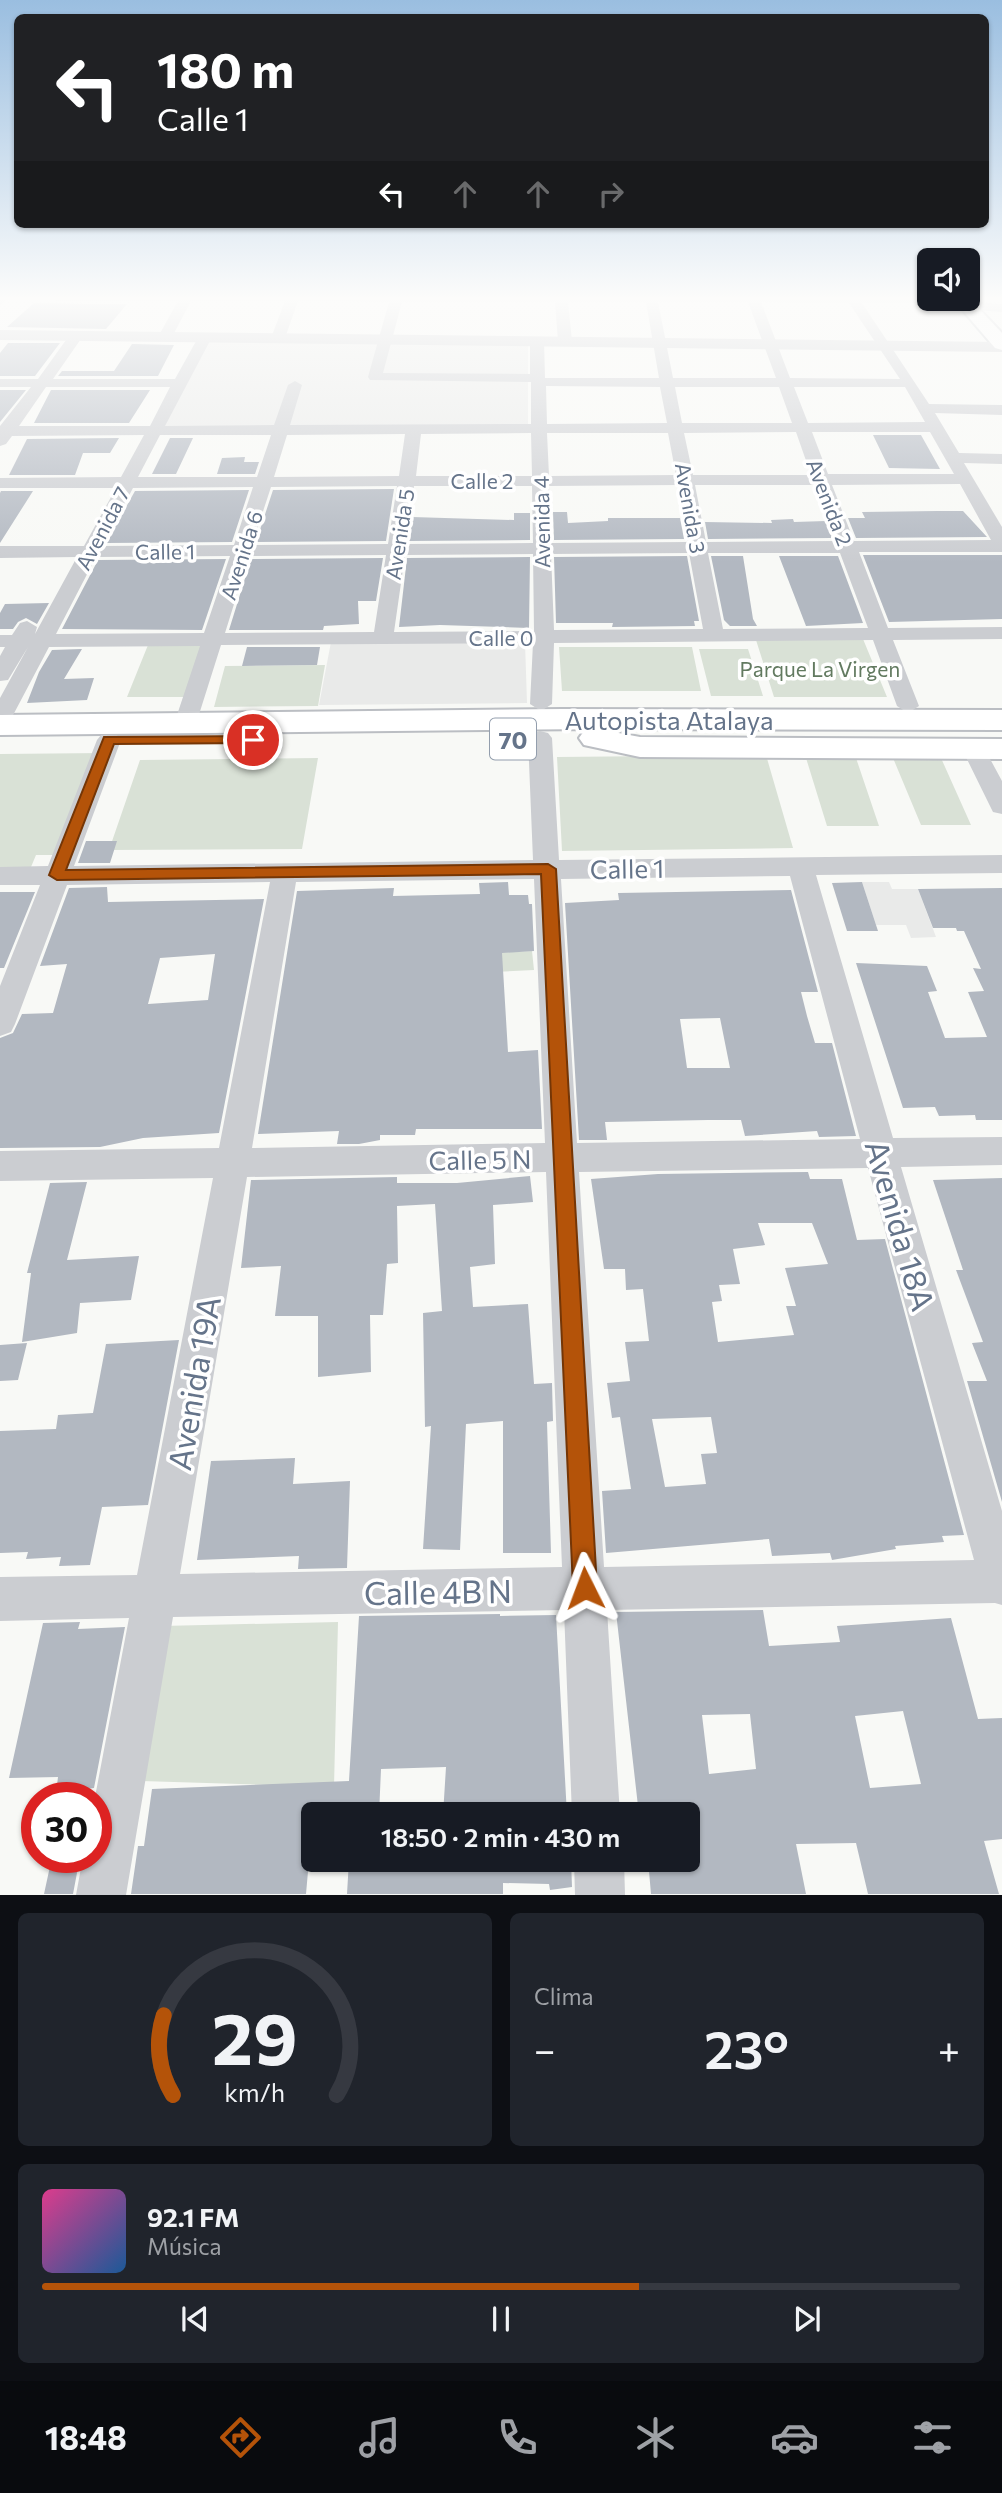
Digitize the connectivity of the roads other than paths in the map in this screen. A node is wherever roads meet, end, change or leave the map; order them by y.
1 (40, 385) edge
2 (171, 385) edge
3 (295, 385) dead end
4 (538, 385) edge
5 (669, 385) edge
6 (787, 385) edge
7 (911, 385) edge
8 (924, 408) junction
9 (1002, 410) edge
10 (935, 427) junction
11 (677, 428) junction
12 (802, 428) junction
13 (539, 429) junction
14 (281, 430) junction
15 (414, 430) junction
16 (145, 431) junction
17 (2, 434) edge
18 (953, 458) junction
19 (1002, 459) edge
20 (686, 479) junction
21 (822, 479) junction
22 (965, 479) junction
23 (540, 480) junction
24 (265, 481) junction
25 (407, 481) junction
26 (108, 482) junction
27 (127, 482) junction
28 (0, 483) edge
29 (1002, 545) edge
30 (698, 546) junction
31 (847, 546) junction
32 (542, 548) junction
33 (396, 549) junction
34 (242, 550) junction
35 (69, 551) junction
36 (0, 552) edge
37 (90, 552) junction
38 (57, 574) dead end
39 (38, 607) dead end
40 (1002, 633) edge
41 (881, 634) junction
42 (714, 635) junction
43 (544, 637) junction
44 (383, 638) junction
45 (213, 639) junction
46 (10, 641) edge
47 (42, 641) junction
48 (0, 675) edge
49 (541, 704) dead end
50 (1002, 705) edge
51 (908, 706) junction
52 (0, 719) edge
53 (1002, 720) edge
54 (185, 724) junction
55 (0, 725) edge
56 (771, 728) junction
57 (602, 729) junction
58 (540, 738) junction
59 (109, 740) junction
60 (0, 741) edge
61 (993, 745) edge
62 (1002, 806) edge
63 (1002, 864) edge
64 (800, 866) junction
65 (548, 869) junction
66 (285, 872) junction
67 (57, 875) junction
68 (0, 876) edge
69 (2, 1015) edge
70 (1002, 1151) edge
71 (880, 1152) junction
72 (562, 1157) junction
73 (232, 1162) junction
74 (0, 1166) edge
75 (1002, 1582) edge
76 (585, 1588) junction
77 (155, 1596) junction
78 (0, 1599) edge
79 (595, 1802) edge
80 (599, 1872) edge
81 (101, 1895) edge
82 (600, 1895) edge

1 - 17 street
2 - 16 street, Avenida 7
3 - 14 street, Avenida 6
4 - 13 street, Avenida 4
5 - 11 street, Avenida 3
6 - 12 street, Avenida 2
7 - 8 street
8 - 9 street
8 - 10 street
10 - 12 street
10 - 18 street
11 - 12 street
11 - 13 street
11 - 20 street, Avenida 3
12 - 21 street, Avenida 2
13 - 15 street
13 - 23 street, Avenida 4
14 - 15 street
14 - 16 street
14 - 24 street, Avenida 6
15 - 25 street, Avenida 5
16 - 17 street
16 - 26 street, Avenida 7
16 - 27 street, Avenida 7
18 - 19 street
18 - 22 street
20 - 21 street, Calle 2
20 - 23 street, Calle 2
20 - 30 street, Avenida 3
21 - 22 street, Calle 2
21 - 31 street, Avenida 2
22 - 29 street
23 - 25 street, Calle 2
23 - 32 street, Avenida 4
24 - 25 street, Calle 2
24 - 27 street, Calle 2
24 - 34 street, Avenida 6
25 - 33 street, Avenida 5
26 - 27 street, Calle 2
26 - 28 street, Calle 2
26 - 35 street, Avenida 7
27 - 37 street, Avenida 7
29 - 31 street, Calle 1
30 - 31 street, Calle 1
30 - 32 street, Calle 1
30 - 42 street, Avenida 3
31 - 41 street, Avenida 2
32 - 33 street, Calle 1
32 - 43 street, Avenida 4
33 - 34 street, Calle 1
33 - 44 street, Avenida 5
34 - 37 street, Calle 1
34 - 45 street, Avenida 6
35 - 36 street, Calle 1
35 - 37 street, Calle 1
35 - 38 street, Avenida 7
37 - 47 street, Avenida 7
39 - 46 street
40 - 41 street, Calle 0
41 - 42 street, Calle 0
41 - 51 street, Avenida 2
42 - 43 street, Calle 0
43 - 44 street, Calle 0
43 - 49 street, Avenida 4
44 - 45 street, Calle 0
45 - 47 street, Calle 0
45 - 54 street, Avenida 6
46 - 47 street, Calle 0
46 - 48 street
47 - 52 street, Avenida 7
50 - 51 main road
51 - 57 main road
53 - 56 main road, Autopista Atalaya / 70
54 - 55 main road, Autopista Atalaya / 70
54 - 57 main road, Autopista Atalaya / 70
56 - 57 main road, Autopista Atalaya / 70
56 - 61 main road, Autopista Atalaya / 70
57 - 58 main road, Autopista Atalaya / 70
57 - 61 main road
58 - 59 main road, Autopista Atalaya / 70
58 - 65 street
59 - 60 main road, Autopista Atalaya / 70
59 - 67 street
61 - 62 street
63 - 64 street, Calle 1
64 - 65 street, Calle 1
64 - 71 street, Avenida 18A
65 - 66 street, Calle 1
65 - 72 street
66 - 67 street, Calle 1
66 - 73 street, Avenida 19A
67 - 68 street, Calle 1
67 - 69 street
70 - 71 street, Calle 5 N
71 - 72 street, Calle 5 N
71 - 75 street, Avenida 18A
72 - 73 street, Calle 5 N
72 - 76 street
73 - 74 street, Calle 5 N
73 - 77 street, Avenida 19A
75 - 76 street, Calle 4B N
76 - 77 street, Calle 4B N
76 - 79 street
77 - 78 street, Calle 4B N
77 - 81 street, Avenida 19A
80 - 82 street

